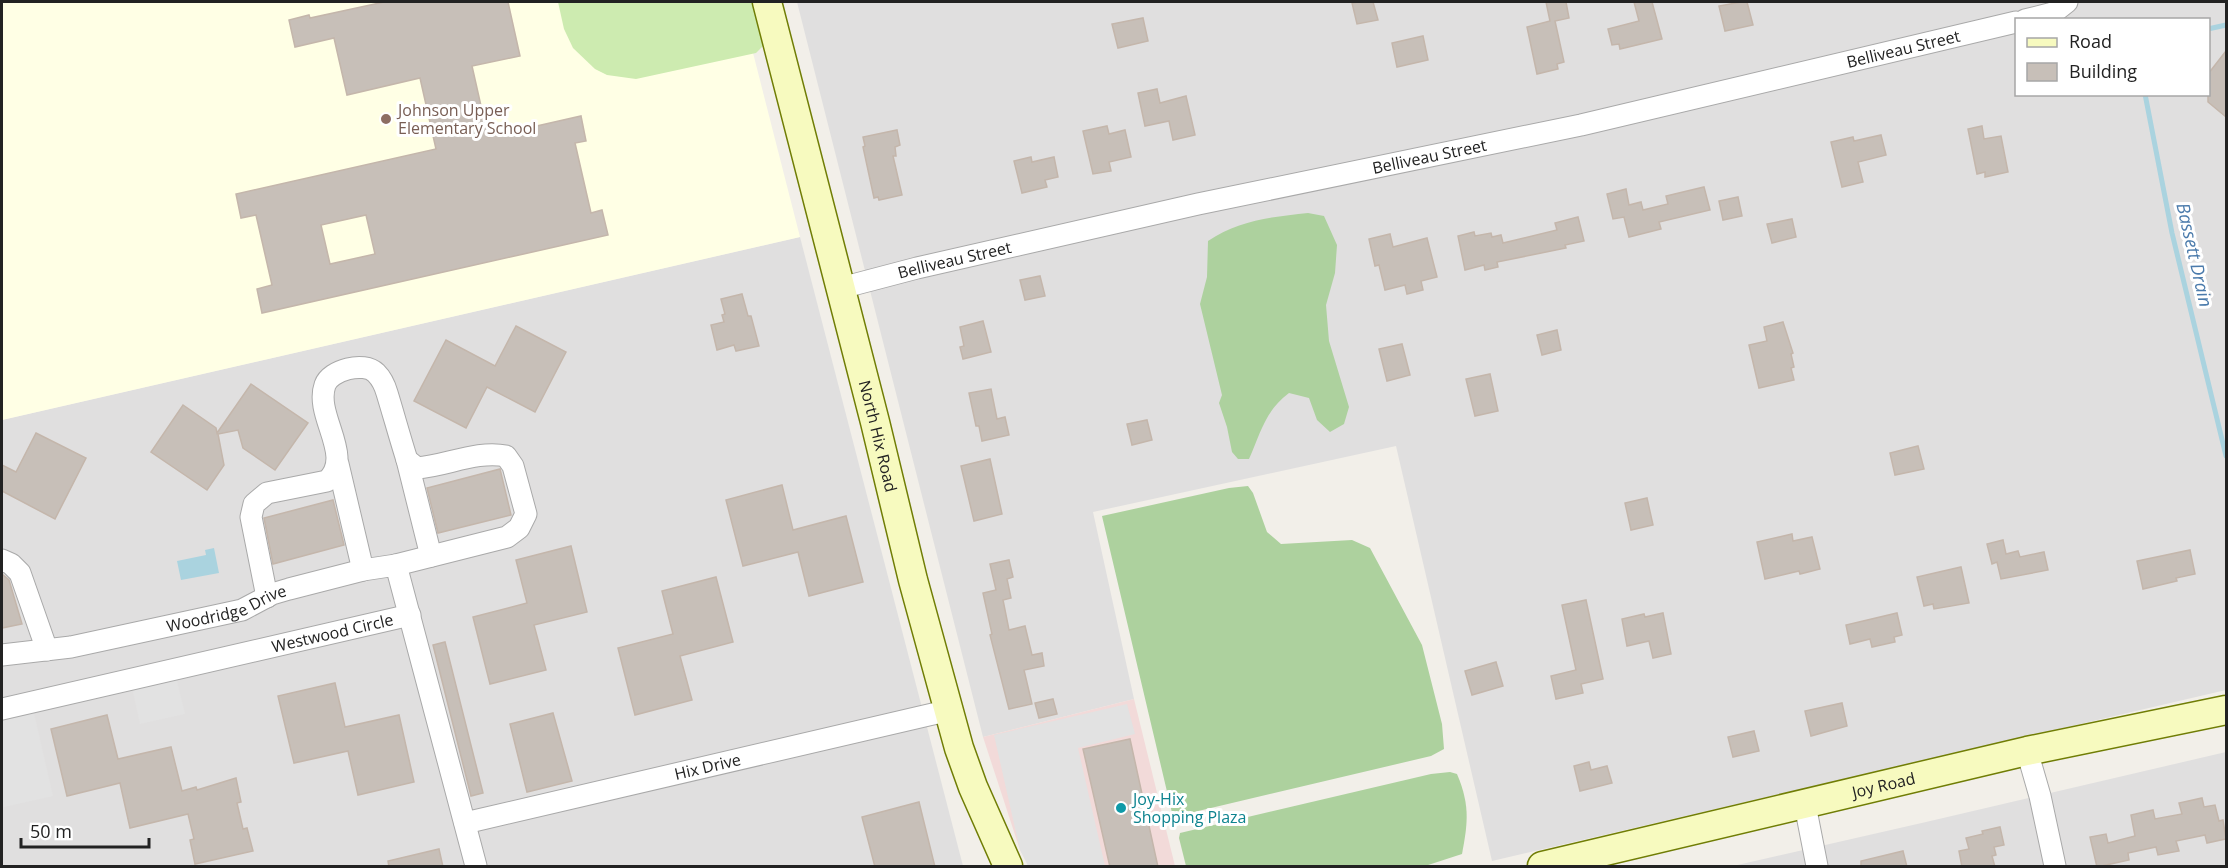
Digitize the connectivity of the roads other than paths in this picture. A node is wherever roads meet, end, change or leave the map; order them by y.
1 (767, 2) edge
2 (2066, 2) edge
3 (2033, 18) edge
4 (2015, 22) edge
5 (841, 288) junction
6 (407, 460) junction
7 (339, 464) junction
8 (431, 556) junction
9 (2, 560) edge
10 (396, 566) junction
11 (363, 570) junction
12 (267, 597) junction
13 (410, 615) junction
14 (47, 650) junction
15 (2, 656) edge
16 (2, 709) edge
17 (950, 710) junction
18 (2226, 710) edge
19 (2027, 751) junction
20 (1805, 806) junction
21 (465, 823) junction
22 (476, 867) edge
23 (1008, 867) edge
24 (1542, 867) edge
25 (1817, 867) edge
26 (2055, 867) edge

1 - 5 street, North Hix Road
2 - 3 street
4 - 5 street, Belliveau Street
5 - 17 street, North Hix Road
6 - 7 street
6 - 8 street
6 - 8 street, Woodridge Drive
7 - 11 street
7 - 12 street
8 - 10 street, Woodridge Drive
9 - 14 street
10 - 11 street, Woodridge Drive
10 - 13 street
11 - 12 street, Woodridge Drive
12 - 14 street, Woodridge Drive
13 - 16 street, Westwood Circle
13 - 21 street, Westwood Circle
14 - 15 street, Woodridge Drive
17 - 21 street, Hix Drive
17 - 23 street, North Hix Road
18 - 19 street, Joy Road
19 - 20 street, Joy Road
19 - 26 street
20 - 24 street, Joy Road
20 - 25 street
21 - 22 street, Westwood Circle

